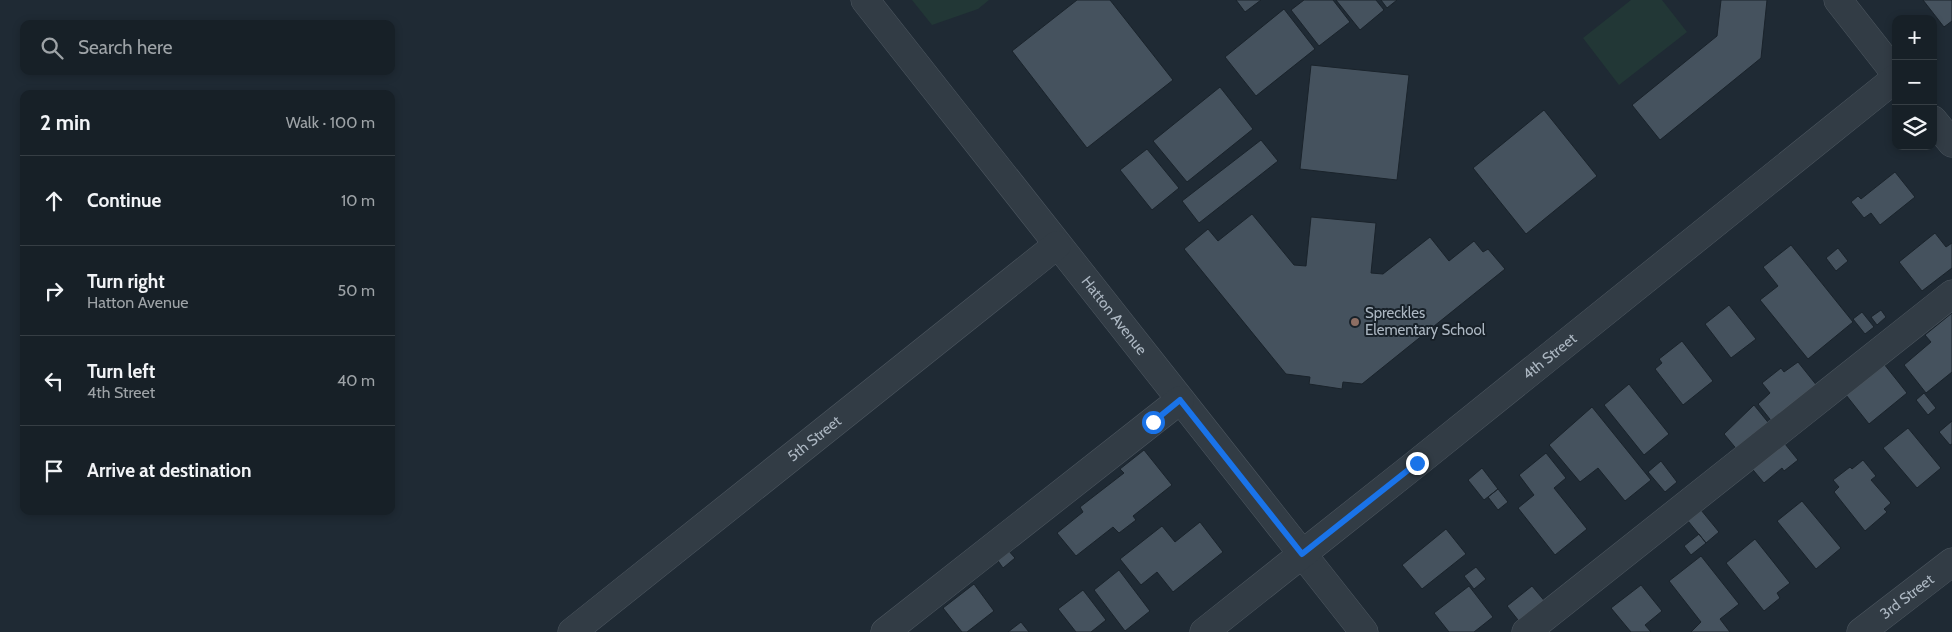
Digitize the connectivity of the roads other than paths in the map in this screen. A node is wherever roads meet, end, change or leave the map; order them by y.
1 (865, 0) edge
2 (1838, 0) edge
3 (1892, 71) edge
4 (1892, 79) edge
5 (1937, 125) edge
6 (1952, 143) edge
7 (1057, 245) junction
8 (1952, 294) edge
9 (1180, 400) junction
10 (1302, 554) junction
11 (1952, 562) edge
12 (572, 632) edge
13 (885, 632) edge
14 (1204, 632) edge
15 (1364, 632) edge
16 (1526, 632) edge
17 (1861, 632) edge

1 - 7 street, Hatton Avenue
2 - 3 street
4 - 10 street, 4th Street
5 - 6 street
7 - 9 street, Hatton Avenue
7 - 12 street, 5th Street
8 - 16 street
9 - 10 street, Hatton Avenue
9 - 13 street
10 - 14 street, 4th Street
10 - 15 street, Hatton Avenue
11 - 17 street, 3rd Street

